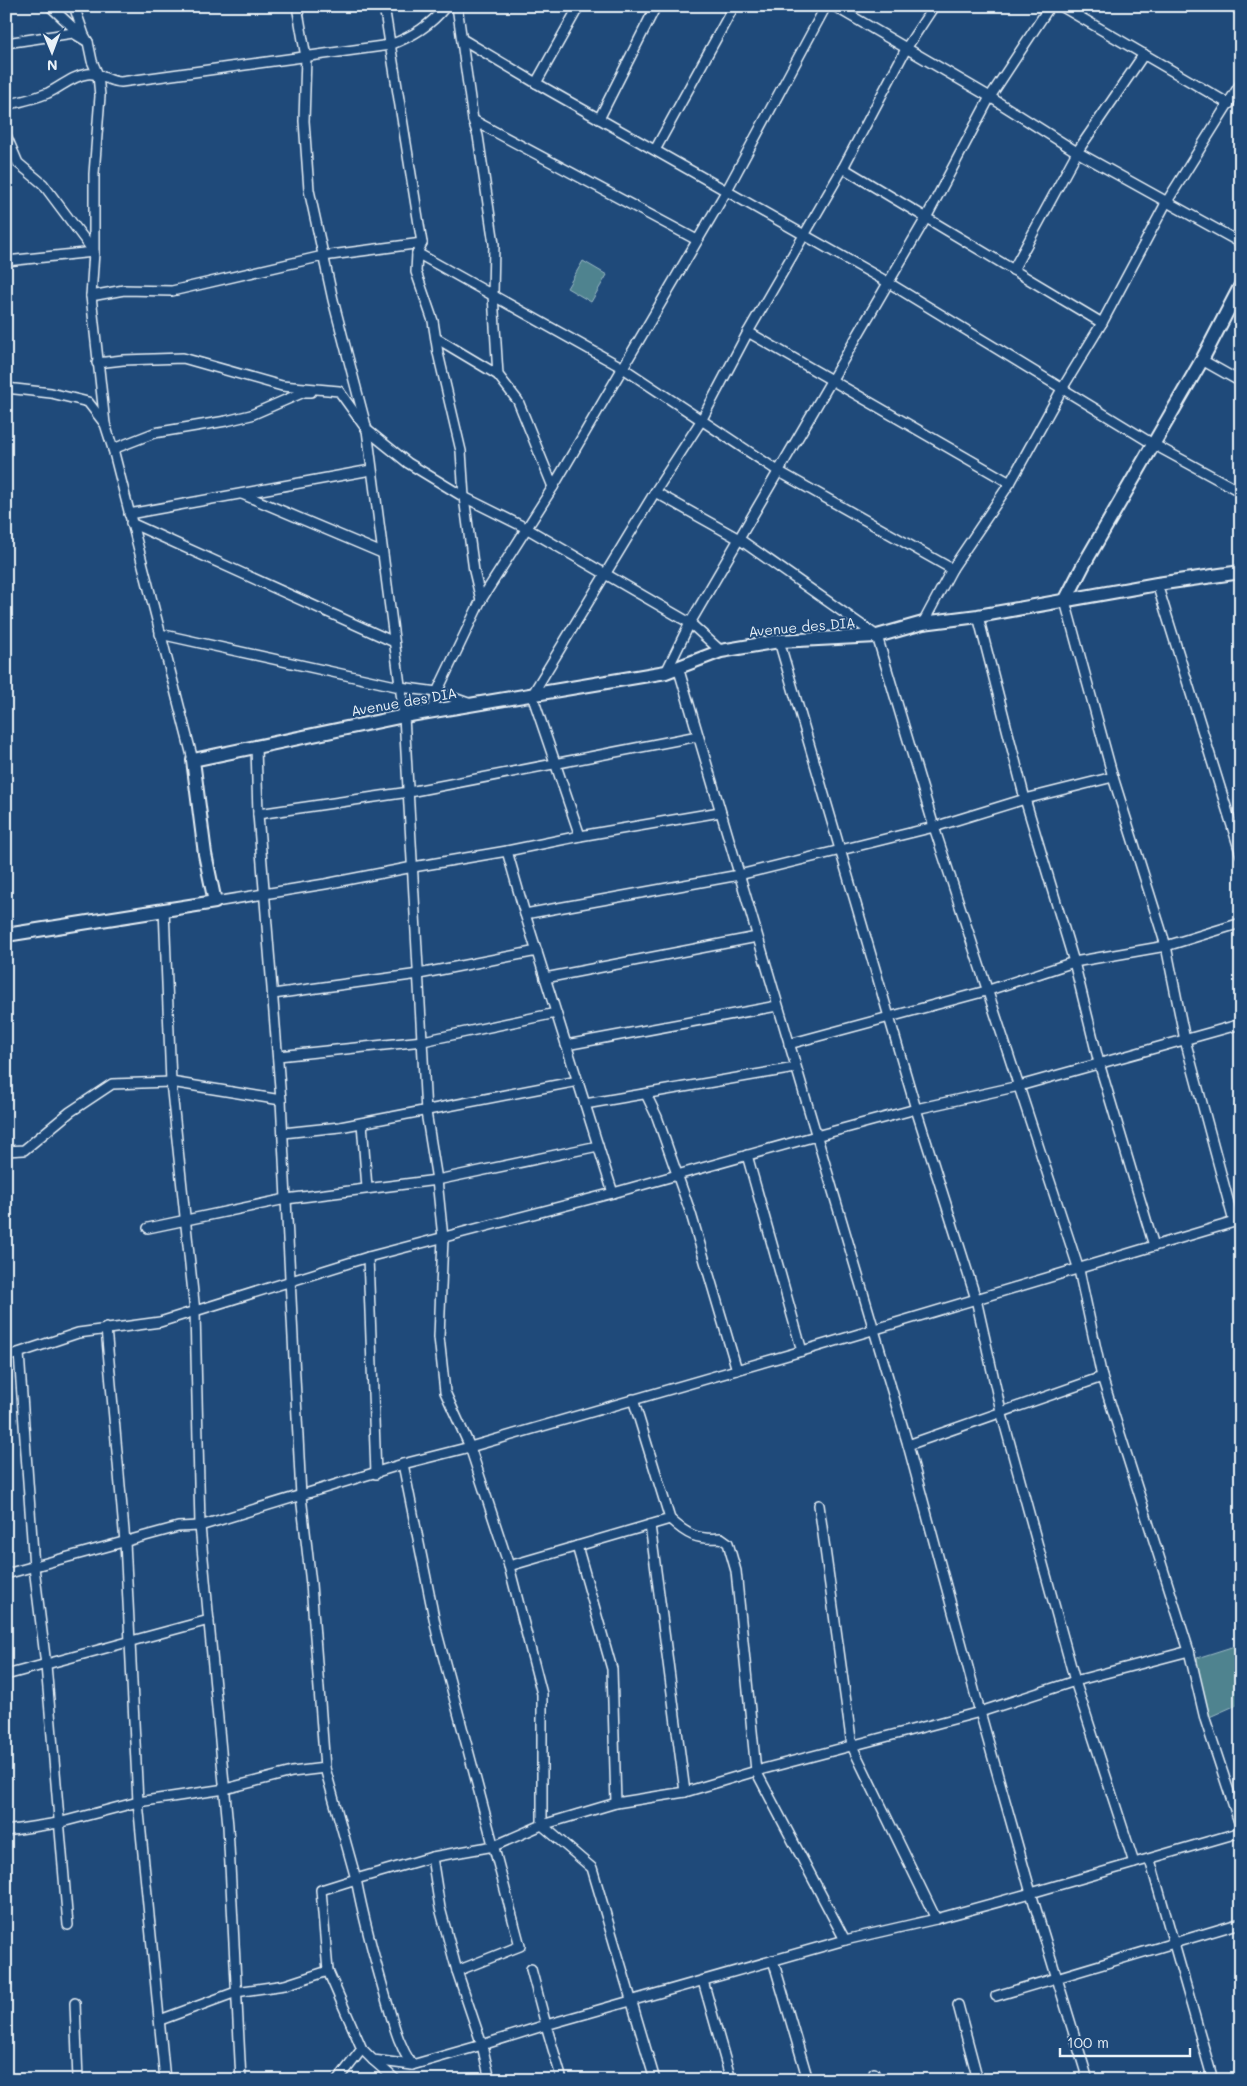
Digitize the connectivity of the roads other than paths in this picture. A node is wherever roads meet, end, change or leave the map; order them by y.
1 (50, 6) edge
2 (74, 6) edge
3 (297, 6) edge
4 (384, 6) edge
5 (446, 6) edge
6 (457, 6) edge
7 (579, 6) edge
8 (656, 6) edge
9 (734, 6) edge
10 (826, 6) edge
11 (834, 6) edge
12 (934, 6) edge
13 (1050, 6) edge
14 (1061, 6) edge
15 (1233, 6) edge
16 (1241, 11) edge
17 (462, 39) junction
18 (88, 42) junction
19 (6, 43) edge
20 (390, 45) junction
21 (907, 47) junction
22 (1144, 54) junction
23 (306, 57) junction
24 (98, 74) junction
25 (536, 83) junction
26 (1241, 83) edge
27 (990, 97) junction
28 (1229, 104) junction
29 (6, 105) edge
30 (599, 119) junction
31 (473, 120) junction
32 (6, 135) edge
33 (656, 150) junction
34 (1077, 152) junction
35 (842, 168) junction
36 (726, 190) junction
37 (1166, 203) junction
38 (926, 218) junction
39 (804, 234) junction
40 (697, 240) junction
41 (422, 243) junction
42 (1241, 243) edge
43 (94, 252) junction
44 (418, 253) junction
45 (323, 256) junction
46 (6, 261) edge
47 (1012, 270) junction
48 (889, 282) junction
49 (1241, 285) edge
50 (494, 295) junction
51 (90, 296) junction
52 (1102, 323) junction
53 (748, 332) junction
54 (436, 338) junction
55 (1202, 360) junction
56 (97, 363) junction
57 (623, 368) junction
58 (498, 375) junction
59 (831, 381) junction
60 (1241, 382) edge
61 (6, 388) edge
62 (1062, 390) junction
63 (339, 391) junction
64 (701, 421) junction
65 (105, 424) junction
66 (367, 430) junction
67 (1154, 444) junction
68 (114, 448) junction
69 (371, 470) junction
70 (778, 471) junction
71 (1010, 483) junction
72 (553, 487) junction
73 (655, 492) junction
74 (1241, 492) edge
75 (242, 494) junction
76 (464, 497) junction
77 (130, 518) junction
78 (526, 528) junction
79 (739, 539) junction
80 (382, 553) junction
81 (952, 570) junction
82 (1241, 573) edge
83 (606, 574) junction
84 (1157, 584) junction
85 (481, 600) junction
86 (1065, 601) junction
87 (978, 616) junction
88 (690, 623) junction
89 (922, 623) junction
90 (160, 634) junction
91 (877, 636) junction
92 (779, 641) junction
93 (394, 642) junction
94 (721, 651) junction
95 (672, 670) junction
96 (400, 687) junction
97 (437, 692) junction
98 (532, 695) junction
99 (474, 705) junction
100 (432, 712) junction
101 (404, 716) junction
102 (698, 736) junction
103 (256, 747) junction
104 (193, 760) junction
105 (556, 765) junction
106 (1113, 777) junction
107 (409, 792) junction
108 (1025, 799) junction
109 (720, 812) junction
110 (258, 814) junction
111 (934, 827) junction
112 (580, 836) junction
113 (1238, 837) edge
114 (840, 849) junction
115 (508, 851) junction
116 (1241, 855) edge
117 (413, 866) junction
118 (739, 875) junction
119 (265, 895) junction
120 (215, 902) junction
121 (164, 909) junction
122 (525, 914) junction
123 (1241, 923) edge
124 (6, 935) edge
125 (757, 937) junction
126 (1166, 946) junction
127 (537, 951) junction
128 (1074, 962) junction
129 (419, 974) junction
130 (545, 978) junction
131 (986, 991) junction
132 (273, 994) junction
133 (777, 1006) junction
134 (556, 1013) junction
135 (889, 1016) junction
136 (1241, 1024) edge
137 (1185, 1040) junction
138 (423, 1041) junction
139 (788, 1044) junction
140 (566, 1045) junction
141 (278, 1056) junction
142 (1099, 1063) junction
143 (795, 1068) junction
144 (578, 1081) junction
145 (171, 1082) junction
146 (1019, 1086) junction
147 (646, 1094) junction
148 (282, 1100) junction
149 (585, 1104) junction
150 (916, 1110) junction
151 (426, 1112) junction
152 (362, 1123) junction
153 (283, 1134) junction
154 (816, 1136) junction
155 (598, 1146) junction
156 (6, 1151) edge
157 (747, 1155) junction
158 (676, 1174) junction
159 (437, 1180) junction
160 (367, 1188) junction
161 (613, 1193) junction
162 (286, 1199) junction
163 (185, 1220) junction
164 (1238, 1221) edge
165 (148, 1228) dead end
166 (443, 1238) junction
167 (1154, 1246) junction
168 (368, 1257) junction
169 (1079, 1270) junction
170 (289, 1280) junction
171 (976, 1299) junction
172 (196, 1312) junction
173 (106, 1328) junction
174 (873, 1330) junction
175 (802, 1351) junction
176 (19, 1352) junction
177 (6, 1357) edge
178 (737, 1370) junction
179 (1102, 1377) junction
180 (633, 1399) junction
181 (1001, 1411) junction
182 (908, 1445) junction
183 (470, 1447) junction
184 (404, 1464) junction
185 (376, 1474) junction
186 (301, 1496) junction
187 (819, 1505) dead end
188 (670, 1519) junction
189 (650, 1525) junction
190 (200, 1526) junction
191 (125, 1542) junction
192 (577, 1546) junction
193 (509, 1566) junction
194 (34, 1567) junction
195 (6, 1574) edge
196 (209, 1620) junction
197 (128, 1642) junction
198 (1189, 1651) junction
199 (46, 1665) junction
200 (6, 1675) edge
201 (1075, 1681) junction
202 (980, 1712) junction
203 (852, 1746) junction
204 (325, 1768) junction
205 (756, 1771) junction
206 (225, 1789) junction
207 (685, 1792) junction
208 (138, 1802) junction
209 (616, 1803) junction
210 (58, 1823) junction
211 (542, 1825) junction
212 (1241, 1830) edge
213 (6, 1831) edge
214 (494, 1846) junction
215 (432, 1857) junction
216 (1150, 1860) junction
217 (1134, 1863) junction
218 (356, 1879) junction
219 (1031, 1893) junction
220 (936, 1919) junction
221 (1241, 1923) edge
222 (68, 1924) dead end
223 (845, 1940) junction
224 (1173, 1942) junction
225 (773, 1960) junction
226 (531, 1969) dead end
227 (328, 1971) junction
228 (457, 1971) junction
229 (1058, 1978) junction
230 (703, 1981) junction
231 (236, 1992) junction
232 (996, 1996) dead end
233 (630, 2000) junction
234 (75, 2003) dead end
235 (958, 2006) dead end
236 (160, 2020) junction
237 (546, 2025) junction
238 (482, 2045) junction
239 (362, 2049) junction
240 (373, 2060) junction
241 (412, 2065) junction
242 (78, 2080) edge
243 (165, 2080) edge
244 (241, 2080) edge
245 (338, 2080) edge
246 (396, 2080) edge
247 (490, 2080) edge
248 (562, 2080) edge
249 (655, 2080) edge
250 (732, 2080) edge
251 (808, 2080) edge
252 (978, 2080) edge
253 (1088, 2080) edge
254 (1213, 2080) edge

1 - 18 street
2 - 18 street
3 - 23 street
4 - 20 street
5 - 20 street
6 - 17 street
7 - 25 street
8 - 30 street
9 - 33 street
10 - 36 street
11 - 21 street
12 - 21 street
13 - 27 street
14 - 22 street
15 - 16 street
17 - 25 street
17 - 31 street
18 - 19 street
18 - 24 street
20 - 23 street
20 - 41 street
21 - 27 street
21 - 35 street
22 - 28 street
22 - 34 street
23 - 24 street
23 - 45 street
24 - 29 street
24 - 43 street
25 - 30 street
26 - 28 street
27 - 34 street
27 - 38 street
28 - 37 street
30 - 33 street
31 - 40 street
31 - 50 street
32 - 43 street
33 - 36 street
34 - 37 street
34 - 47 street
35 - 38 street
35 - 39 street
36 - 39 street
36 - 40 street
37 - 42 street
37 - 52 street
38 - 47 street
38 - 48 street
39 - 48 street
39 - 53 street
40 - 57 street
41 - 44 street
41 - 45 street
43 - 46 street
43 - 51 street
44 - 50 street
44 - 54 street
45 - 51 street
45 - 66 street
47 - 52 street
48 - 59 street
48 - 62 street
49 - 55 street
50 - 57 street
50 - 58 street
51 - 56 street
52 - 62 street
53 - 59 street
53 - 64 street
54 - 58 street
54 - 76 street
55 - 60 street
55 - 67 street
56 - 63 street
56 - 65 street
57 - 64 street
57 - 72 street
58 - 72 street
59 - 70 street
59 - 71 street
61 - 65 street
62 - 67 street
62 - 71 street
63 - 66 street
63 - 68 street
64 - 70 street
64 - 73 street
65 - 68 street
66 - 69 street
66 - 76 street
67 - 74 street
67 - 86 street
68 - 77 street
69 - 75 street
69 - 80 street
70 - 79 street
70 - 81 street
71 - 81 street
72 - 78 street
73 - 79 street
73 - 83 street
75 - 77 street
75 - 80 street
76 - 78 street
76 - 85 street
77 - 90 street
77 - 93 street
78 - 83 street
78 - 85 street
79 - 88 street
79 - 91 street
80 - 93 street
81 - 89 street
82 - 84 street, Avenue des DIA
83 - 88 street
83 - 98 street
84 - 86 street, Avenue des DIA
84 - 113 street
85 - 97 street
86 - 87 street, Avenue des DIA
86 - 106 street
87 - 89 street, Avenue des DIA
87 - 108 street
88 - 94 street
88 - 95 street
89 - 91 street, Avenue des DIA
90 - 96 street
90 - 104 street
91 - 92 street, Avenue des DIA
91 - 111 street
92 - 94 street, Avenue des DIA
92 - 114 street
93 - 96 street
94 - 95 street, Avenue des DIA
95 - 98 street, Avenue des DIA
95 - 102 street
96 - 97 street
96 - 101 street
97 - 99 street
97 - 100 street
98 - 99 street, Avenue des DIA
98 - 105 street
99 - 100 street, Avenue des DIA
100 - 101 street, Avenue des DIA
101 - 103 street, Avenue des DIA
101 - 107 street
102 - 105 street
102 - 109 street
103 - 104 street, Avenue des DIA
103 - 110 street
104 - 120 street
105 - 107 street
105 - 112 street
106 - 108 street
106 - 126 street
107 - 110 street
107 - 117 street
108 - 111 street
108 - 128 street
109 - 112 street
109 - 118 street
110 - 119 street
111 - 114 street
111 - 131 street
112 - 115 street
113 - 116 street
114 - 118 street
114 - 135 street
115 - 117 street
115 - 122 street
117 - 119 street
117 - 129 street
118 - 122 street
118 - 125 street
119 - 120 street
119 - 132 street
120 - 121 street
121 - 124 street
121 - 145 street
122 - 127 street
123 - 126 street
125 - 130 street
125 - 133 street
126 - 128 street
126 - 137 street
127 - 129 street
127 - 130 street
128 - 131 street
128 - 142 street
129 - 132 street
129 - 138 street
130 - 134 street
131 - 135 street
131 - 146 street
132 - 141 street
133 - 139 street
133 - 140 street
134 - 138 street
134 - 140 street
135 - 139 street
135 - 150 street
136 - 137 street
137 - 142 street
137 - 164 street
138 - 141 street
138 - 151 street
139 - 143 street
140 - 144 street
141 - 148 street
142 - 146 street
142 - 167 street
143 - 147 street
143 - 154 street
144 - 149 street
144 - 151 street
145 - 148 street
145 - 156 street
145 - 163 street
146 - 150 street
146 - 169 street
147 - 149 street
147 - 158 street
148 - 153 street
149 - 155 street
150 - 154 street
150 - 171 street
151 - 152 street
151 - 159 street
152 - 153 street
152 - 160 street
153 - 162 street
154 - 157 street
154 - 174 street
155 - 159 street
155 - 161 street
157 - 158 street
157 - 175 street
158 - 161 street
158 - 178 street
159 - 160 street
159 - 166 street
160 - 162 street
161 - 166 street
162 - 163 street
162 - 170 street
163 - 165 street
163 - 172 street
164 - 167 street
166 - 168 street
166 - 183 street
167 - 169 street
168 - 170 street
168 - 185 street
169 - 171 street
169 - 179 street
170 - 172 street
170 - 186 street
171 - 174 street
171 - 181 street
172 - 173 street
172 - 190 street
173 - 176 street
173 - 191 street
174 - 175 street
174 - 182 street
175 - 178 street
176 - 177 street
176 - 194 street
178 - 180 street
179 - 181 street
179 - 198 street
180 - 183 street
180 - 188 street
181 - 182 street
181 - 201 street
182 - 202 street
183 - 184 street
183 - 193 street
184 - 185 street
184 - 214 street
185 - 186 street
186 - 190 street
186 - 204 street
187 - 203 street
188 - 189 street
188 - 205 street
189 - 192 street
189 - 207 street
190 - 191 street
190 - 196 street
191 - 194 street
191 - 197 street
192 - 193 street
192 - 209 street
193 - 211 street
194 - 195 street
194 - 199 street
196 - 197 street
196 - 206 street
197 - 199 street
197 - 208 street
198 - 201 street
198 - 212 street
199 - 200 street
199 - 210 street
201 - 202 street
201 - 217 street
202 - 203 street
202 - 219 street
203 - 205 street
203 - 220 street
204 - 206 street
204 - 218 street
205 - 207 street
205 - 223 street
206 - 208 street
206 - 231 street
207 - 209 street
208 - 210 street
208 - 236 street
209 - 211 street
210 - 213 street
210 - 222 street
211 - 214 street
211 - 233 street
212 - 216 street
214 - 215 street
214 - 228 street
215 - 218 street
215 - 228 street
216 - 217 street
216 - 224 street
217 - 219 street
218 - 227 street
218 - 241 street
219 - 220 street
219 - 229 street
220 - 223 street
221 - 224 street
223 - 225 street
224 - 229 street
224 - 254 street
225 - 230 street
225 - 251 street
226 - 237 street
227 - 231 street
227 - 239 street
228 - 238 street
229 - 232 street
229 - 253 street
230 - 233 street
230 - 250 street
231 - 236 street
231 - 244 street
233 - 237 street
233 - 249 street
234 - 242 street
235 - 252 street
236 - 243 street
237 - 238 street
237 - 248 street
238 - 241 street
238 - 247 street
239 - 240 street
239 - 245 street
240 - 241 street
240 - 246 street

